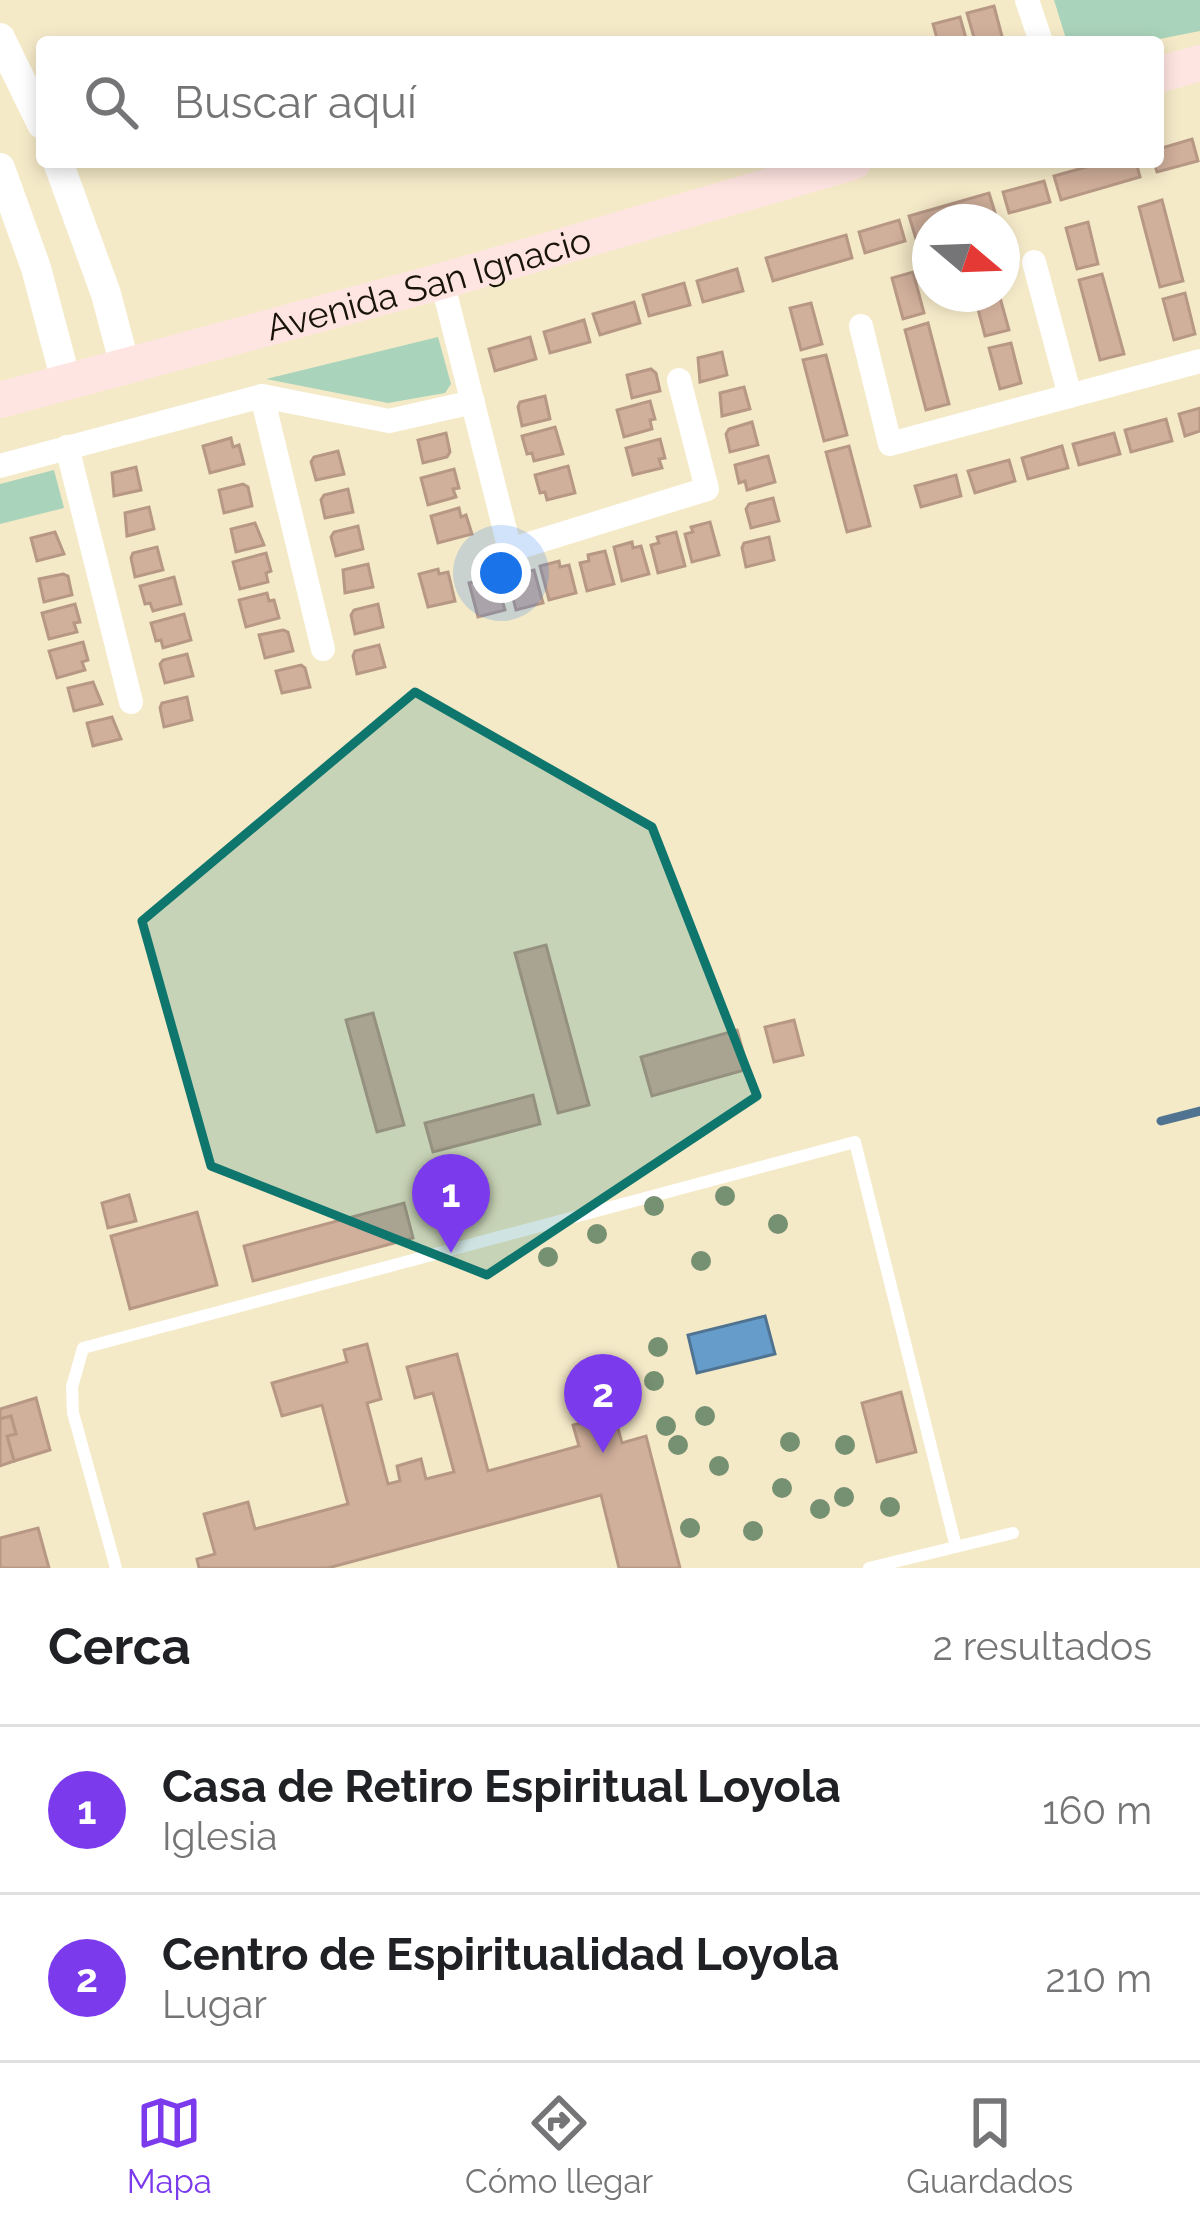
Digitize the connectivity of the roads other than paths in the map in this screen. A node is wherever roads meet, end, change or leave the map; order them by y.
1 (1027, 0) edge
2 (1039, 36) edge
3 (0, 38) edge
4 (1200, 63) edge
5 (1164, 73) edge
6 (36, 112) edge
7 (0, 168) edge
8 (60, 168) edge
9 (832, 168) edge
10 (1034, 262) dead end
11 (442, 281) junction
12 (861, 326) dead end
13 (1200, 361) edge
14 (125, 365) junction
15 (679, 380) dead end
16 (66, 381) junction
17 (262, 396) junction
18 (1070, 396) junction
19 (0, 400) edge
20 (473, 402) junction
21 (67, 447) junction
22 (0, 466) edge
23 (323, 649) dead end
24 (131, 702) dead end
25 (1013, 1533) dead end
26 (956, 1547) junction
27 (116, 1568) edge
28 (869, 1568) edge

1 - 2 street
3 - 6 street
4 - 5 main road
7 - 16 street
8 - 14 street
9 - 11 main road, Avenida San Ignacio
10 - 18 street
11 - 14 main road, Avenida San Ignacio
11 - 20 street
12 - 18 street
13 - 18 street
14 - 16 main road, Avenida San Ignacio
15 - 20 street
16 - 19 main road, Avenida San Ignacio
17 - 20 street
17 - 21 street
17 - 23 street
21 - 22 street
21 - 24 street
25 - 26 lane
26 - 27 lane
26 - 28 lane

